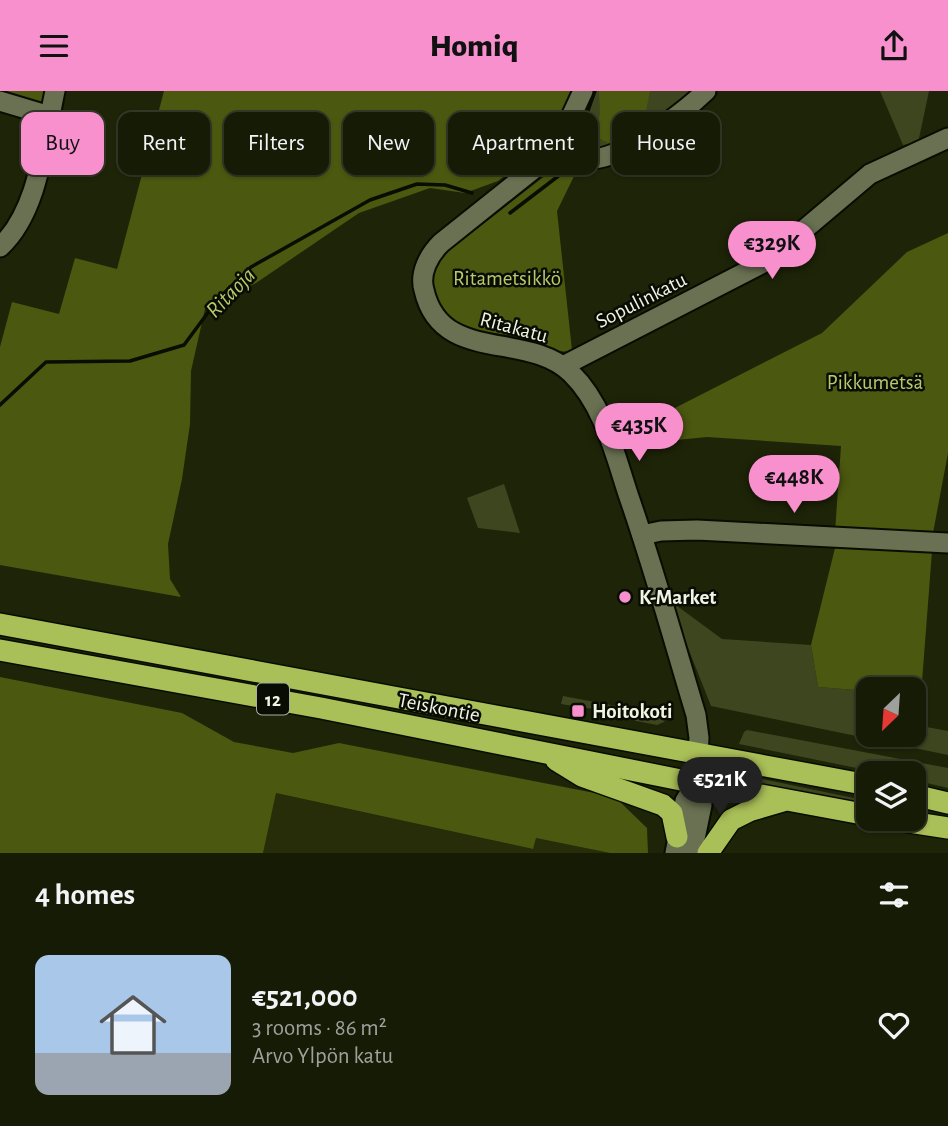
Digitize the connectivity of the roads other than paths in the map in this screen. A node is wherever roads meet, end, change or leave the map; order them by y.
1 (55, 91) edge
2 (583, 91) edge
3 (706, 91) edge
4 (0, 101) edge
5 (37, 112) edge
6 (51, 112) edge
7 (573, 112) edge
8 (948, 138) edge
9 (598, 157) edge
10 (37, 175) edge
11 (526, 175) edge
12 (0, 247) edge
13 (563, 366) junction
14 (642, 535) junction
15 (948, 543) edge
16 (0, 624) edge
17 (0, 650) edge
18 (545, 753) junction
19 (698, 753) junction
20 (696, 783) junction
21 (856, 783) edge
22 (926, 798) edge
23 (789, 800) junction
24 (948, 803) edge
25 (856, 813) edge
26 (926, 825) edge
27 (948, 828) edge
28 (681, 848) edge
29 (708, 853) edge

1 - 6 street
2 - 7 street, Ritakatu
3 - 9 street
4 - 5 street
8 - 13 street, Sopulinkatu
10 - 12 street
11 - 13 street, Ritakatu
13 - 14 street, Ritakatu
14 - 15 street
14 - 19 street, Ritakatu
16 - 19 highway, Teiskontie / 12
17 - 18 highway, Teiskontie / 12
18 - 20 highway, Teiskontie / 12
18 - 28 highway
19 - 20 street, Ritakatu
19 - 21 highway, Teiskontie / 12
20 - 23 highway, Teiskontie / 12
20 - 28 street
22 - 24 highway
23 - 25 highway, Teiskontie / 12
23 - 29 highway
26 - 27 highway

